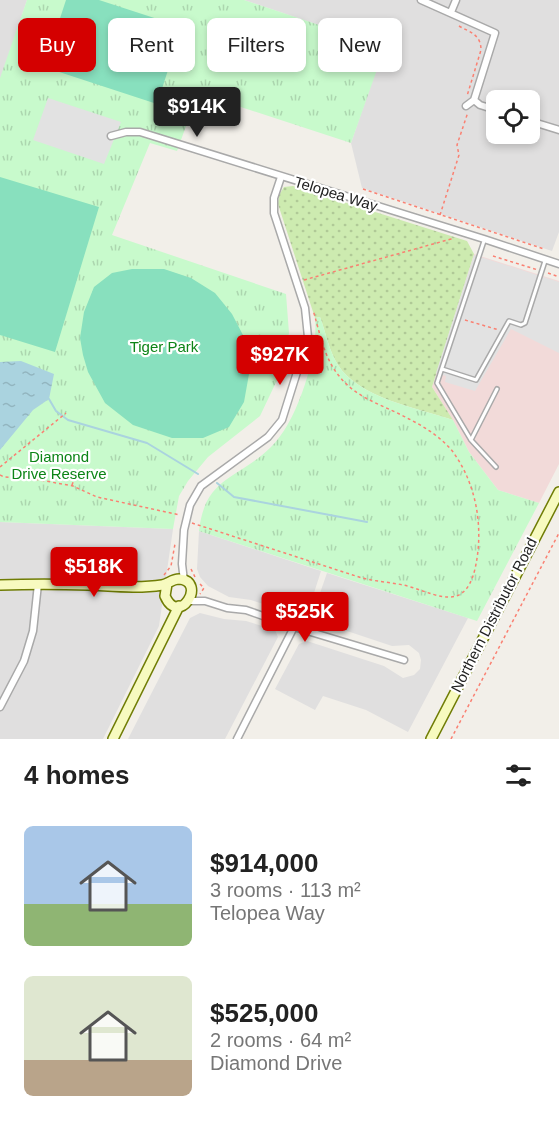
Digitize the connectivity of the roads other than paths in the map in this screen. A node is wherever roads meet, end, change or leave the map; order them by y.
1 (421, 0) edge
2 (456, 0) edge
3 (451, 12) junction
4 (486, 108) edge
5 (540, 124) edge
6 (559, 130) edge
7 (111, 136) dead end
8 (281, 177) junction
9 (484, 239) junction
10 (545, 259) junction
11 (559, 264) edge
12 (442, 369) junction
13 (496, 389) dead end
14 (471, 440) junction
15 (496, 467) dead end
16 (559, 492) edge
17 (172, 580) junction
18 (38, 584) junction
19 (0, 585) edge
20 (150, 587) junction
21 (191, 589) junction
22 (189, 601) junction
23 (206, 601) junction
24 (172, 603) junction
25 (294, 627) junction
26 (404, 660) dead end
27 (0, 707) edge
28 (113, 739) edge
29 (237, 739) edge
30 (431, 739) edge

1 - 3 street
2 - 3 street
3 - 4 street
5 - 6 street
7 - 8 street, Telopea Way
8 - 9 street, Telopea Way
8 - 17 street
9 - 10 street, Telopea Way
9 - 12 lane
10 - 11 street, Telopea Way
10 - 12 lane
12 - 14 lane
13 - 14 lane
14 - 15 lane
16 - 30 street, Northern Distributor Road
17 - 20 street
17 - 21 street
17 - 24 street
18 - 19 street
18 - 20 street
18 - 27 street
20 - 24 street
21 - 22 street
21 - 23 street
22 - 23 street
22 - 24 street
23 - 25 street
24 - 28 street
25 - 26 street
25 - 29 street

